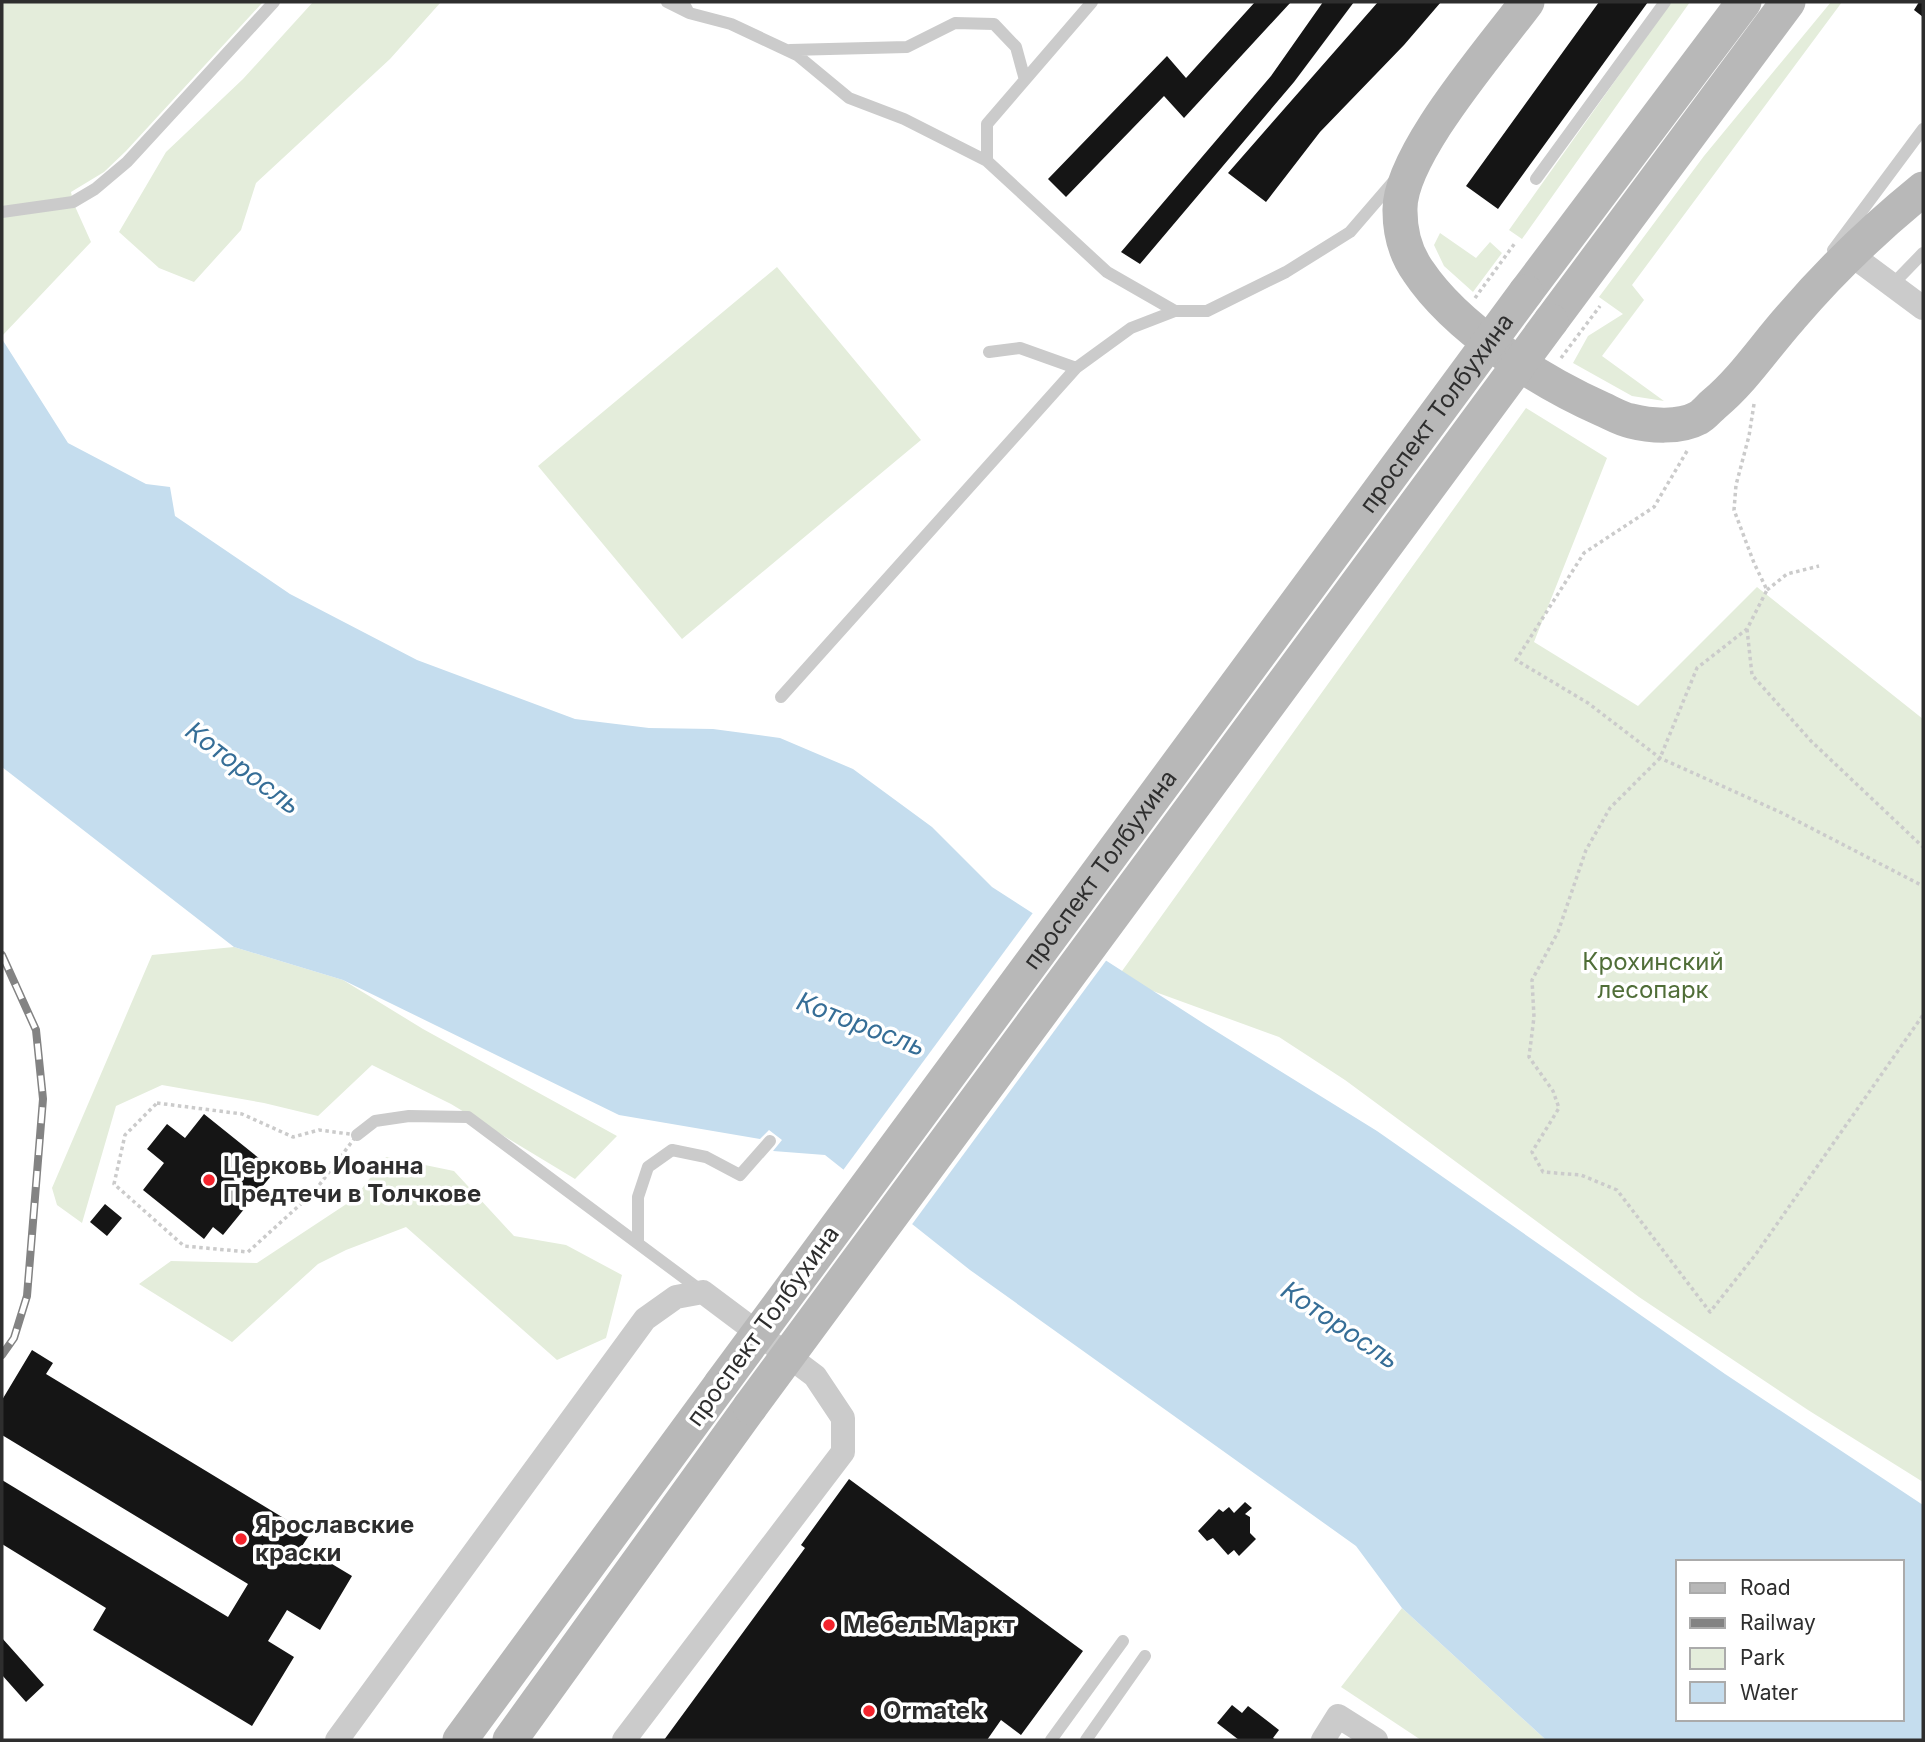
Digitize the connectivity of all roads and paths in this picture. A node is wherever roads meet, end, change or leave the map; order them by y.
1 (274, 2) edge
2 (667, 2) edge
3 (1092, 2) edge
4 (1527, 2) edge
5 (1665, 2) edge
6 (1744, 2) edge
7 (1788, 2) edge
8 (686, 7) edge
9 (787, 50) junction
10 (1025, 80) junction
11 (1923, 129) edge
12 (1415, 157) junction
13 (987, 161) junction
14 (1536, 179) dead end
15 (1923, 189) edge
16 (2, 212) edge
17 (1516, 243) dead end
18 (1849, 253) junction
19 (1923, 253) edge
20 (1892, 285) junction
21 (1473, 301) dead end
22 (1600, 306) dead end
23 (1923, 308) edge
24 (1175, 311) junction
25 (1790, 318) junction
26 (989, 352) dead end
27 (1558, 362) dead end
28 (1076, 368) junction
29 (1754, 400) dead end
30 (1688, 449) dead end
31 (1819, 566) dead end
32 (1767, 590) junction
33 (1747, 629) junction
34 (781, 697) dead end
35 (1660, 758) junction
36 (1923, 847) edge
37 (1923, 886) edge
38 (1923, 1015) edge
39 (357, 1135) junction
40 (770, 1140) dead end
41 (638, 1243) junction
42 (703, 1292) junction
43 (1124, 1641) dead end
44 (1145, 1656) dead end
45 (337, 1740) edge
46 (460, 1740) edge
47 (510, 1740) edge
48 (624, 1740) edge
49 (1051, 1740) edge
50 (1086, 1740) edge
51 (1322, 1740) edge
52 (1376, 1740) edge

1 - 16 lane
2 - 8 lane
3 - 10 lane
4 - 12 main road
5 - 14 lane
6 - 46 main road, проспект Толбухина, bridge
7 - 47 main road, проспект Толбухина, bridge
8 - 9 lane
9 - 10 lane
9 - 13 lane
10 - 13 lane
11 - 25 lane
12 - 24 lane
12 - 25 main road
13 - 24 lane
15 - 18 main road
17 - 21 path
18 - 20 street
18 - 25 main road
19 - 20 lane
20 - 23 street
22 - 27 path
24 - 28 lane
26 - 28 lane
28 - 34 lane
29 - 32 path
30 - 35 path
31 - 32 path
32 - 33 path
33 - 35 path
33 - 36 path
35 - 37 path
35 - 38 path
39 - 39 path
39 - 41 lane
40 - 41 lane
41 - 42 lane
42 - 45 street
42 - 48 street
43 - 49 lane
44 - 50 lane
51 - 52 street

